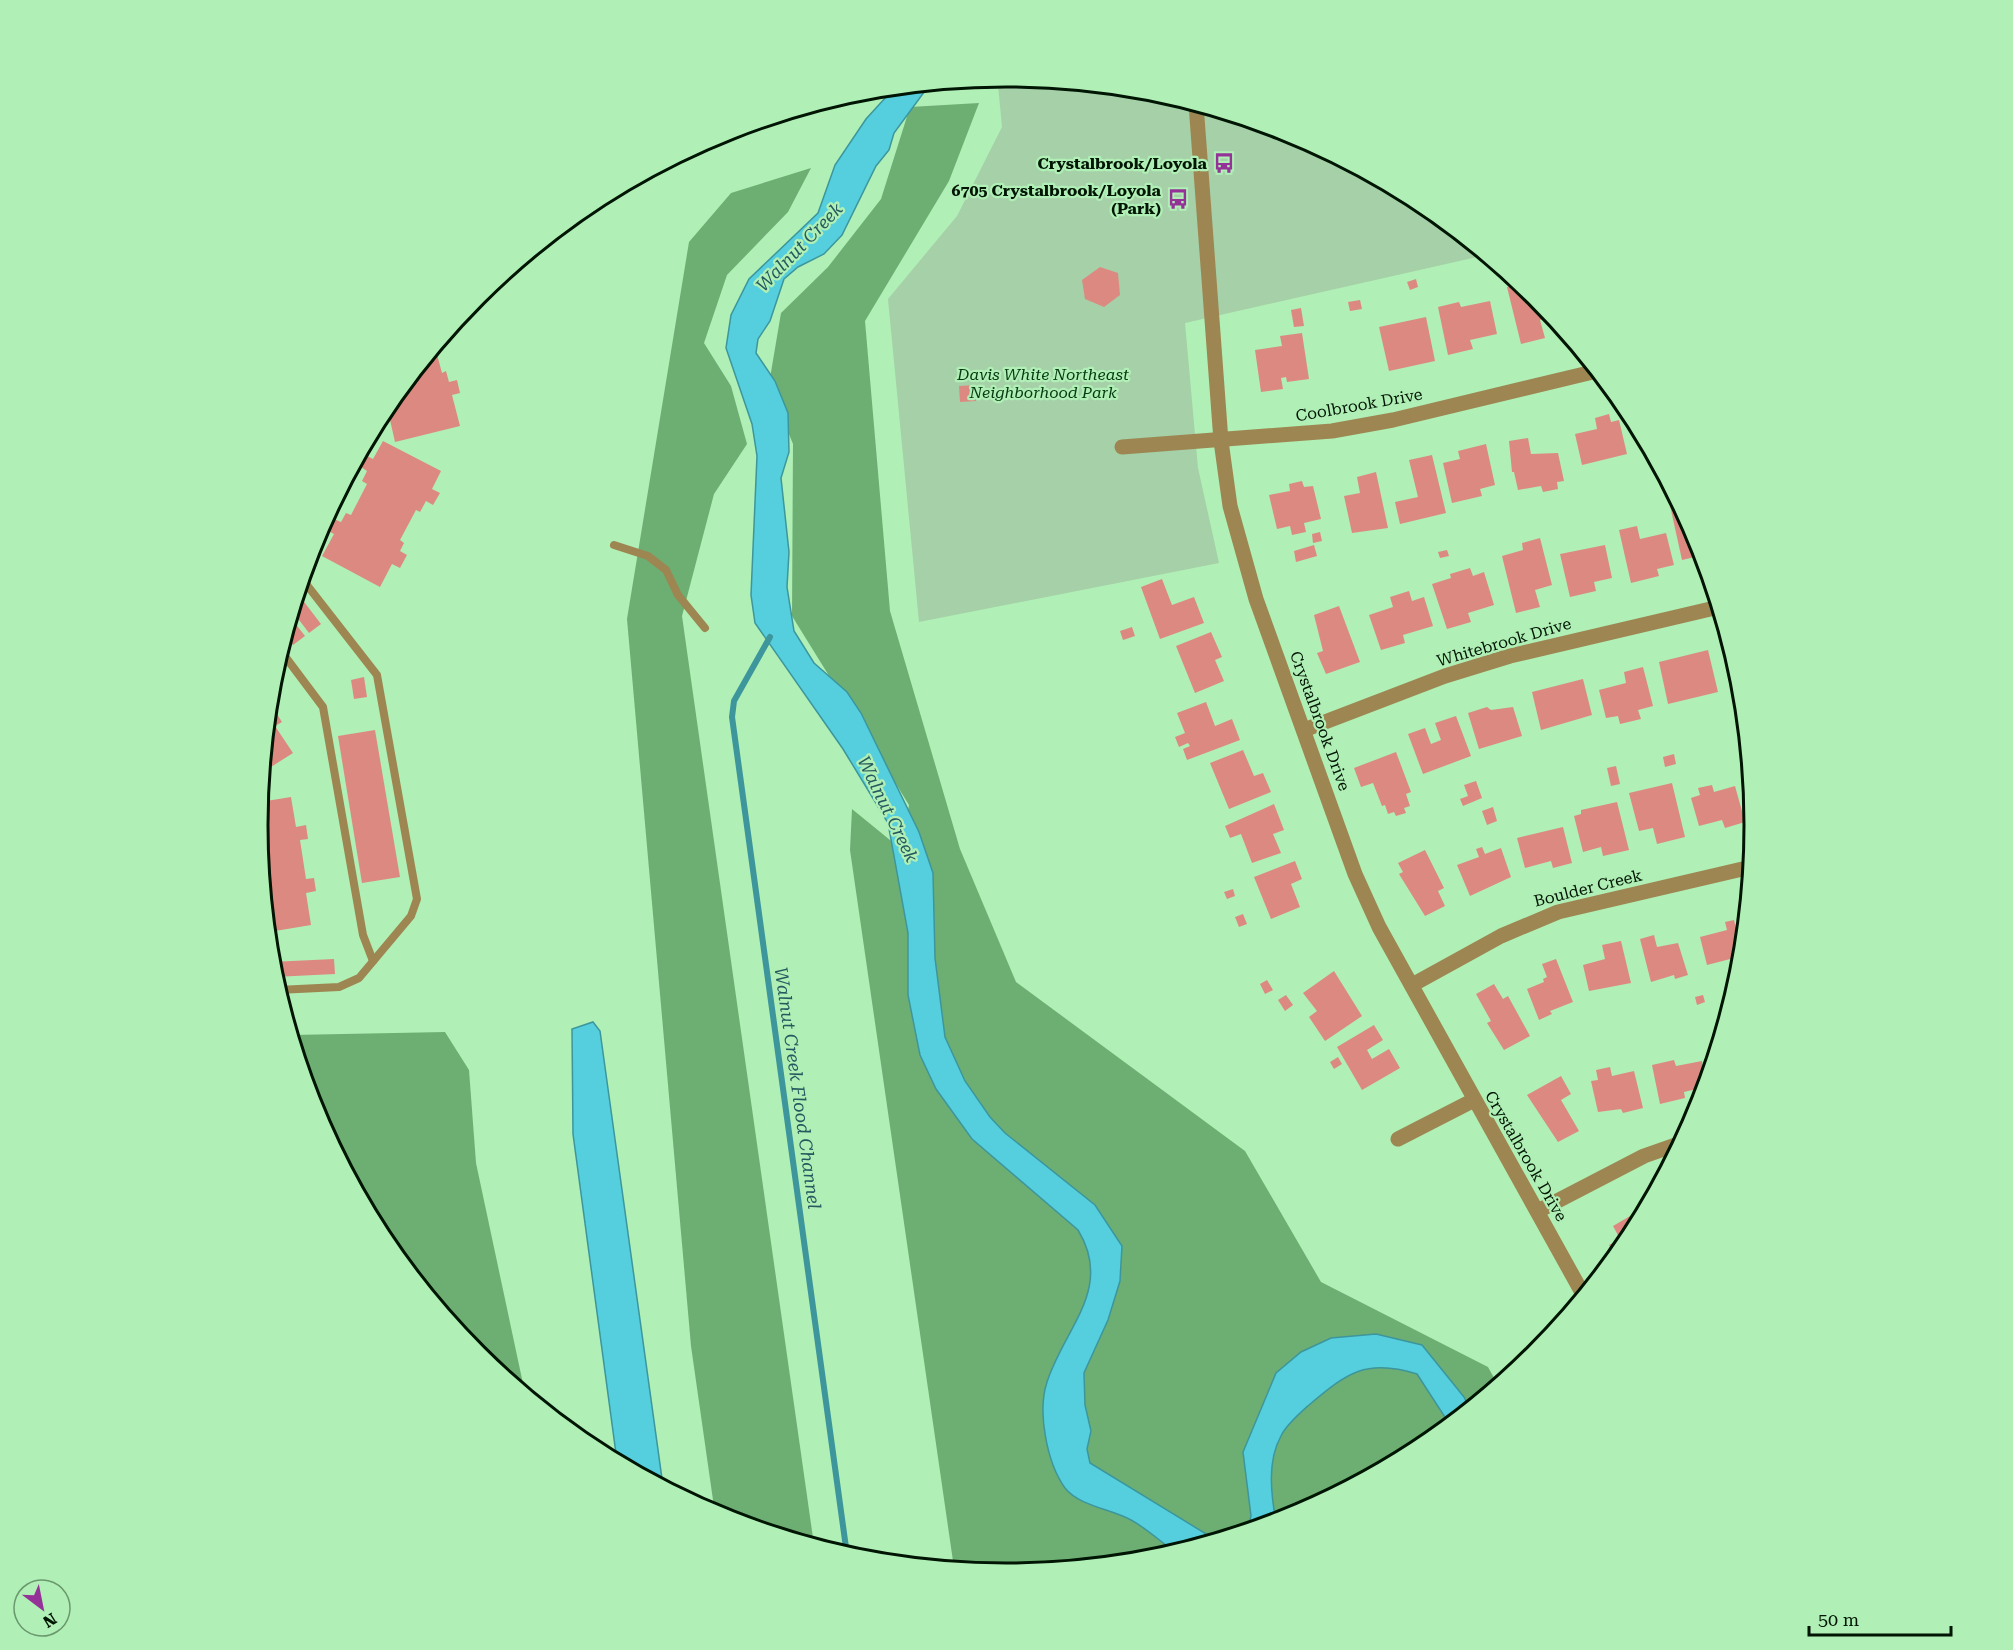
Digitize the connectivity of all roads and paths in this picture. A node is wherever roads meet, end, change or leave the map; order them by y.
1 (1197, 112) edge
2 (1589, 373) edge
3 (1221, 441) junction
4 (1122, 447) dead end
5 (614, 545) dead end
6 (308, 587) edge
7 (1711, 609) edge
8 (705, 628) dead end
9 (288, 660) edge
10 (1304, 730) junction
11 (1743, 869) edge
12 (374, 961) junction
13 (1412, 986) junction
14 (288, 990) edge
15 (1474, 1100) junction
16 (1398, 1139) dead end
17 (1670, 1147) edge
18 (1538, 1211) junction
19 (1580, 1289) edge

1 - 3 street, Crystalbrook Drive
2 - 3 street, Coolbrook Drive
3 - 4 street, Coolbrook Drive
3 - 10 street, Crystalbrook Drive
5 - 8 lane
6 - 12 lane
7 - 10 street, Whitebrook Drive
9 - 12 lane
10 - 13 street, Crystalbrook Drive
11 - 13 street, Boulder Creek
12 - 14 lane
13 - 15 street, Crystalbrook Drive
15 - 16 street
15 - 18 street, Crystalbrook Drive
17 - 18 street
18 - 19 street, Crystalbrook Drive

